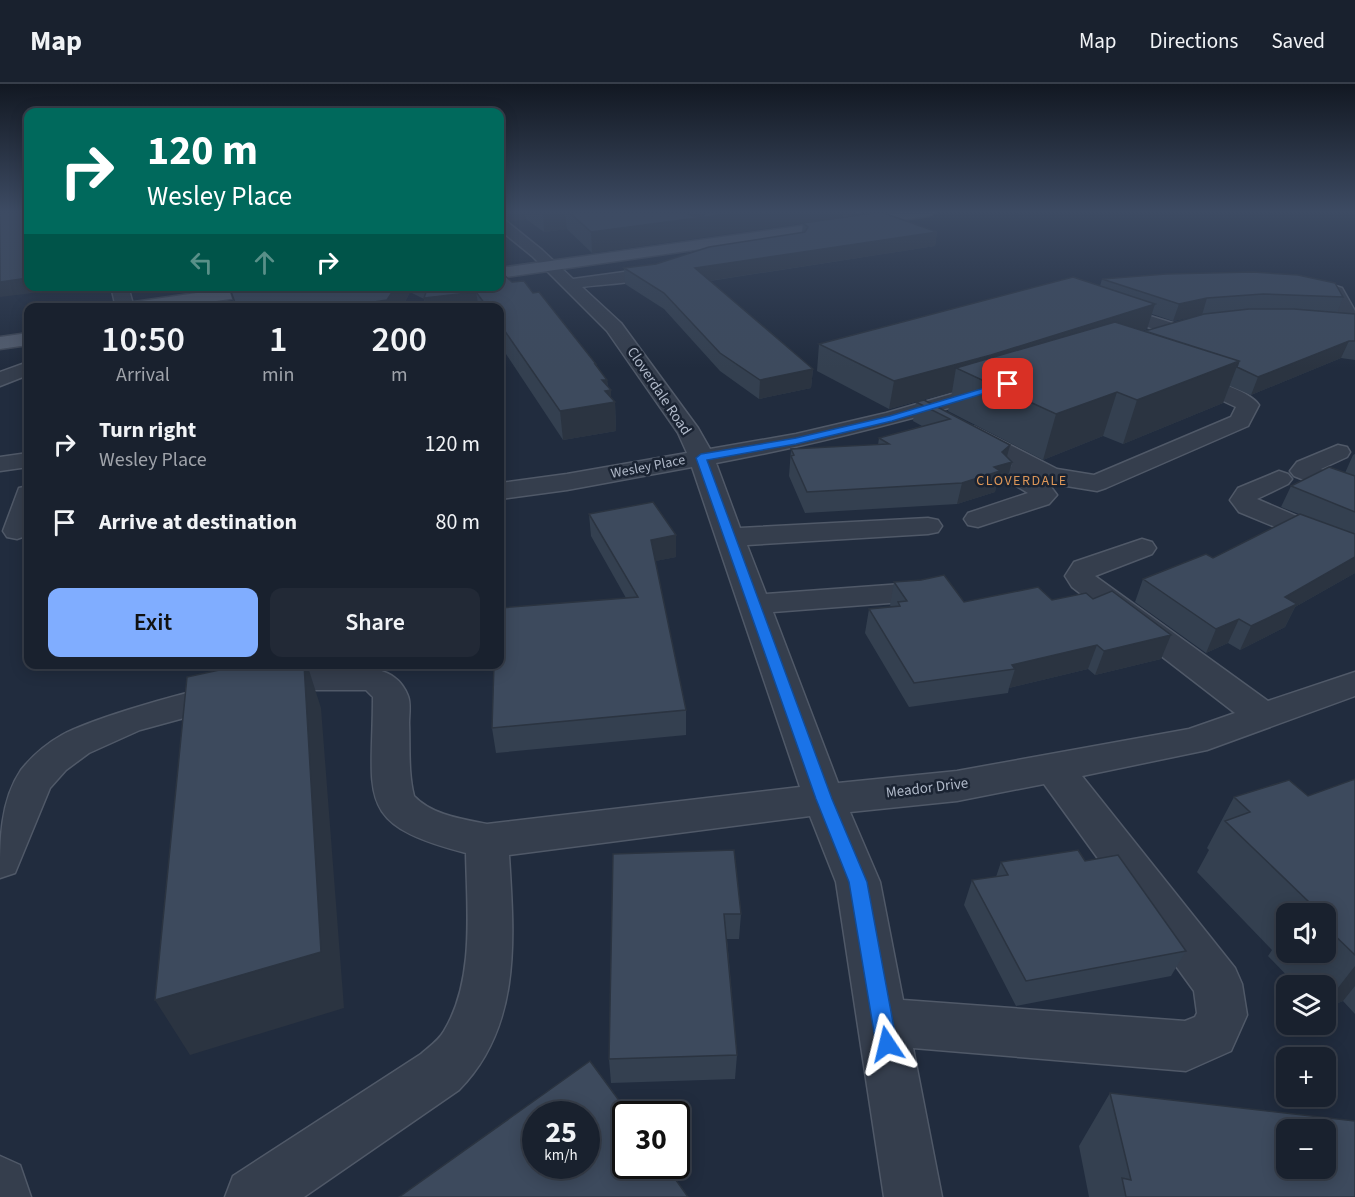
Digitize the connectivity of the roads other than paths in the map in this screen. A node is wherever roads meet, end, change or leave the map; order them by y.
1 (549, 264) edge
2 (616, 264) edge
3 (681, 264) edge
4 (504, 273) edge
5 (561, 275) junction
6 (1290, 284) edge
7 (249, 291) edge
8 (297, 301) edge
9 (1090, 302) edge
10 (162, 303) edge
11 (284, 303) edge
12 (24, 322) edge
13 (1345, 322) edge
14 (0, 325) edge
15 (24, 340) edge
16 (1135, 340) edge
17 (0, 343) edge
18 (24, 370) edge
19 (1158, 370) edge
20 (0, 380) edge
21 (1008, 384) edge
22 (914, 411) junction
23 (1338, 452) dead end
24 (701, 458) junction
25 (24, 461) edge
26 (0, 464) edge
27 (1279, 479) dead end
28 (504, 490) edge
29 (1355, 492) edge
30 (24, 506) edge
31 (978, 519) dead end
32 (928, 526) dead end
33 (15, 532) edge
34 (730, 537) junction
35 (1142, 548) dead end
36 (1355, 551) edge
37 (916, 592) edge
38 (754, 604) junction
39 (1351, 688) edge
40 (1263, 716) junction
41 (1053, 767) junction
42 (824, 799) junction
43 (487, 841) junction
44 (0, 861) edge
45 (883, 1022) junction
46 (0, 1185) edge
47 (2, 1197) edge
48 (254, 1197) edge
49 (914, 1197) edge

1 - 5 street, Cloverdale Road
2 - 5 main road
3 - 5 street
4 - 5 main road
5 - 24 street, Cloverdale Road
6 - 13 street
7 - 10 main road
8 - 11 main road
9 - 16 street
12 - 14 main road
15 - 17 main road
18 - 20 street
19 - 22 street
21 - 22 street, Wesley Place
22 - 24 street, Wesley Place
22 - 31 street
23 - 29 street
24 - 28 street, Wesley Place
24 - 34 street, Cloverdale Road
25 - 26 street
27 - 36 street
30 - 33 street
32 - 34 street
34 - 38 street, Cloverdale Road
35 - 40 street
37 - 38 street
38 - 42 street, Cloverdale Road
39 - 40 street, Meador Drive
40 - 41 street, Meador Drive
41 - 42 street, Meador Drive
41 - 45 street
42 - 43 street, Meador Drive
42 - 45 street, Cloverdale Road
43 - 44 street
43 - 48 street
45 - 49 street, Cloverdale Road
46 - 47 street

